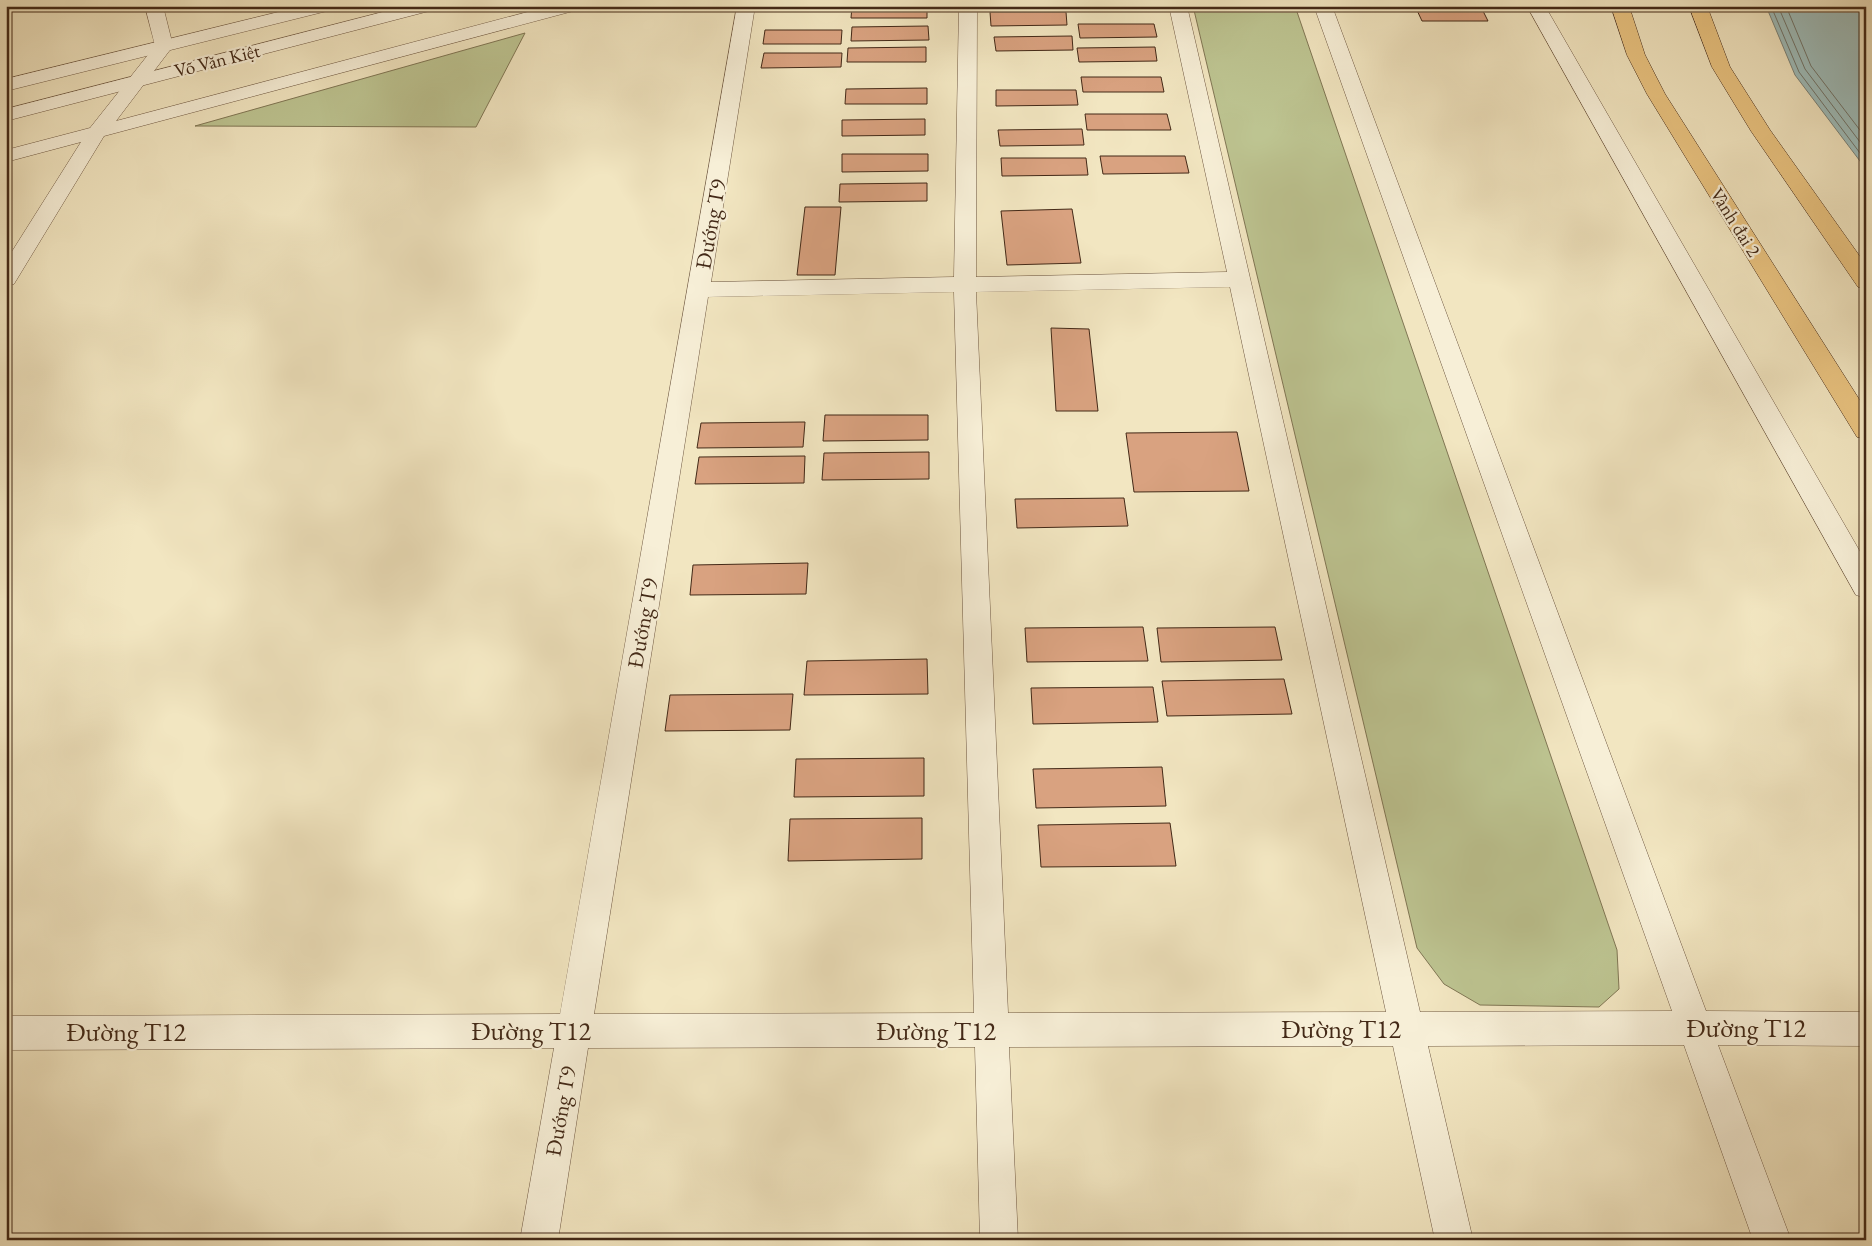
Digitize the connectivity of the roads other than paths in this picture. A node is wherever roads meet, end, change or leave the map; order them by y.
1 (154, 6) edge
2 (325, 6) edge
3 (428, 6) edge
4 (571, 6) edge
5 (746, 6) edge
6 (968, 6) edge
7 (1178, 6) edge
8 (1323, 6) edge
9 (1536, 6) edge
10 (1620, 6) edge
11 (1698, 6) edge
12 (164, 46) junction
13 (137, 80) junction
14 (6, 85) edge
15 (6, 115) edge
16 (97, 132) junction
17 (6, 156) edge
18 (6, 279) edge
19 (1239, 279) junction
20 (1866, 282) edge
21 (965, 284) junction
22 (699, 290) junction
23 (1866, 430) edge
24 (1866, 588) edge
25 (1695, 1028) junction
26 (1407, 1029) junction
27 (1866, 1030) edge
28 (574, 1031) junction
29 (992, 1031) junction
30 (6, 1033) edge
31 (539, 1240) edge
32 (999, 1240) edge
33 (1454, 1240) edge
34 (1772, 1240) edge

1 - 12 street
2 - 12 street, Võ Văn Kiệt
3 - 13 street, Võ Văn Kiệt
4 - 16 street
5 - 22 street, Đướng T9
6 - 21 street
7 - 19 street
8 - 25 street
9 - 24 street
10 - 23 main road, Vành đai 2
11 - 20 main road
12 - 13 street
12 - 14 street, Võ Văn Kiệt
13 - 15 street, Võ Văn Kiệt
13 - 16 street
16 - 17 street
16 - 18 street
19 - 21 street
19 - 26 street
21 - 22 street
21 - 29 street
22 - 28 street, Đướng T9
25 - 26 street, Đường T12
25 - 27 street, Đường T12
25 - 34 street
26 - 29 street, Đường T12
26 - 33 street
28 - 29 street, Đường T12
28 - 30 street, Đường T12
28 - 31 street, Đướng T9
29 - 32 street

